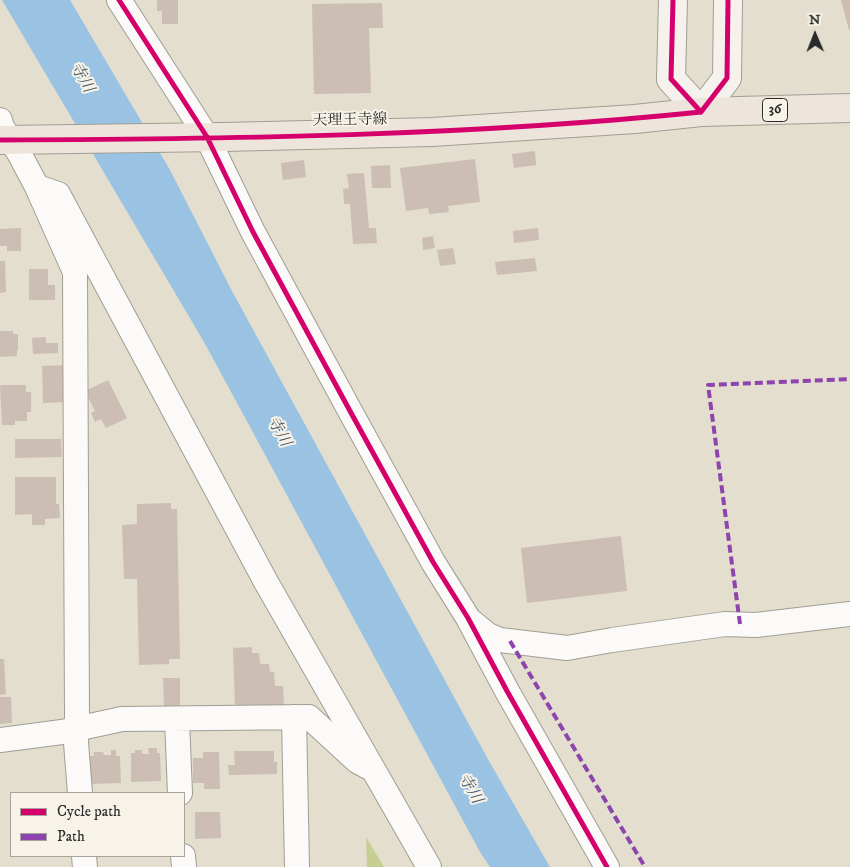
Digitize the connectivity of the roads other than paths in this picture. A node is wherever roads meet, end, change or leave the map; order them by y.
1 (119, 0) edge
2 (673, 0) edge
3 (728, 0) edge
4 (850, 108) edge
5 (701, 112) junction
6 (3, 134) edge
7 (208, 137) junction
8 (37, 187) junction
9 (850, 614) edge
10 (468, 618) junction
11 (294, 717) junction
12 (177, 720) junction
13 (76, 729) junction
14 (0, 740) edge
15 (372, 770) junction
16 (80, 792) edge
17 (180, 792) edge
18 (297, 867) edge
19 (429, 867) edge
20 (608, 867) edge

1 - 7 street
2 - 5 main road
3 - 5 main road
4 - 5 main road, 天理王寺線 / 36
5 - 7 main road, 天理王寺線 / 36
6 - 7 main road, 天理王寺線 / 36
6 - 8 street
7 - 10 street
8 - 13 street
8 - 15 street
9 - 10 street
10 - 20 street
11 - 12 street
11 - 15 street
11 - 18 street
12 - 13 street
12 - 17 street
13 - 14 street
13 - 16 street
15 - 19 street

